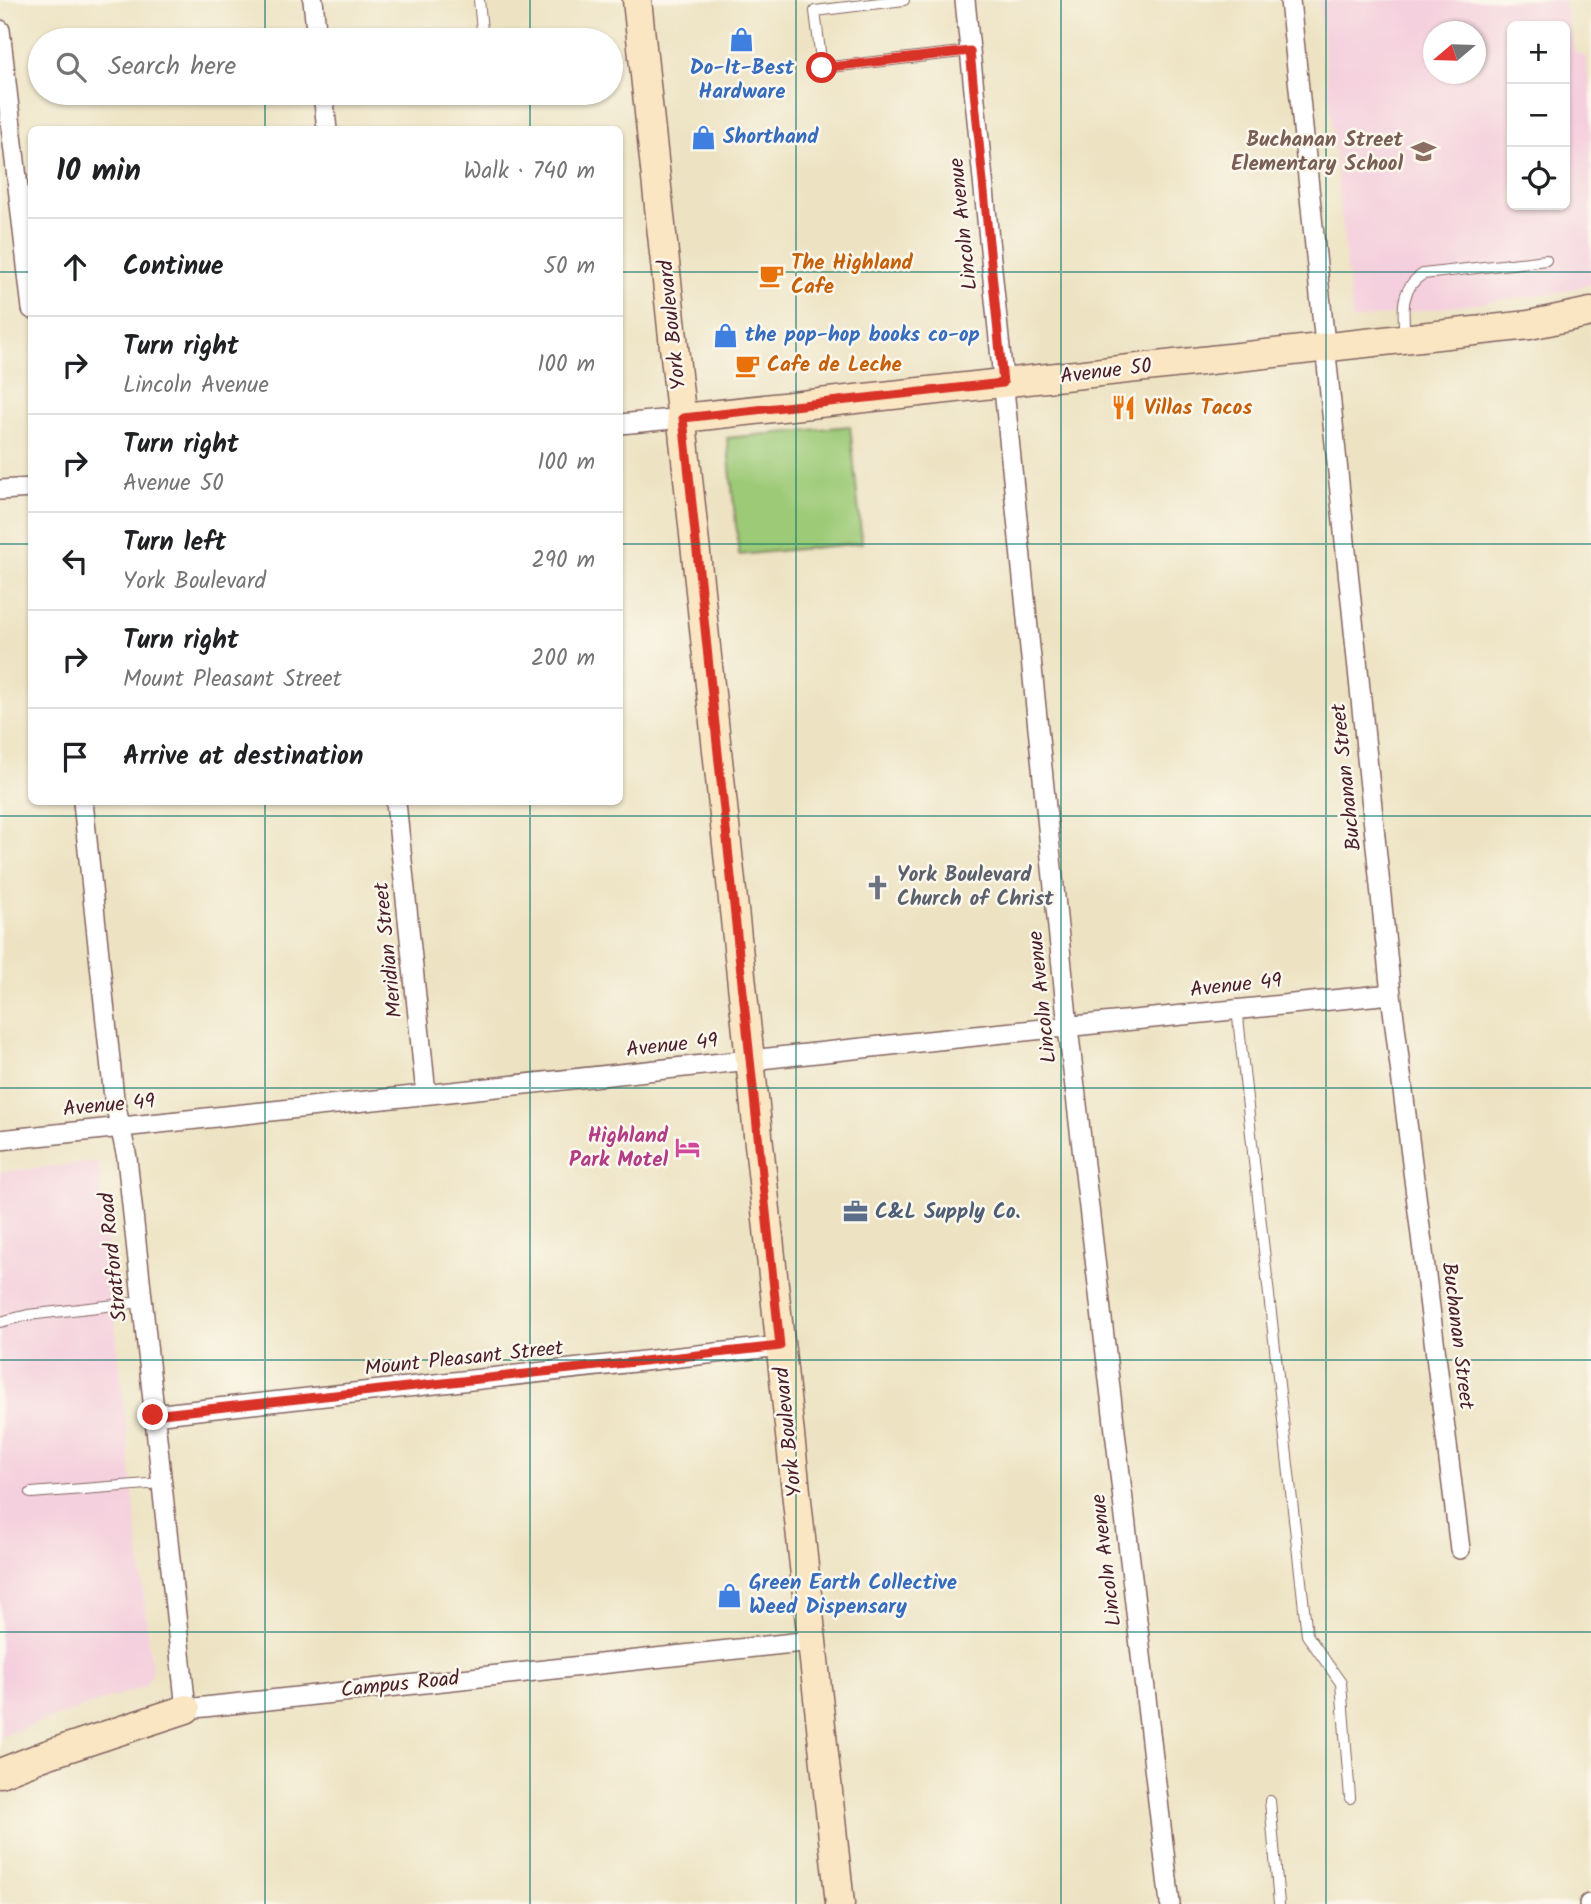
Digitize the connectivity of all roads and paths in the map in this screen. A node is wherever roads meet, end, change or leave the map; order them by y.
1 (313, 0) edge
2 (479, 0) edge
3 (636, 0) edge
4 (904, 0) edge
5 (965, 0) edge
6 (1290, 0) edge
7 (316, 28) edge
8 (482, 28) edge
9 (0, 30) edge
10 (970, 51) junction
11 (324, 105) edge
12 (327, 126) edge
13 (1546, 260) dead end
14 (28, 274) edge
15 (1591, 312) edge
16 (1405, 338) junction
17 (1326, 346) junction
18 (1003, 383) junction
19 (683, 418) junction
20 (623, 425) edge
21 (28, 488) edge
22 (0, 490) edge
23 (83, 805) edge
24 (396, 805) edge
25 (1391, 994) junction
26 (1237, 1009) junction
27 (1068, 1027) junction
28 (750, 1061) junction
29 (426, 1094) junction
30 (120, 1128) junction
31 (0, 1140) edge
32 (141, 1303) junction
33 (0, 1322) edge
34 (780, 1346) junction
35 (153, 1415) junction
36 (161, 1483) junction
37 (31, 1493) dead end
38 (1460, 1549) dead end
39 (811, 1642) junction
40 (186, 1709) junction
41 (0, 1773) edge
42 (1350, 1798) dead end
43 (1269, 1801) dead end
44 (840, 1904) edge
45 (1170, 1904) edge
46 (1279, 1904) edge

1 - 7 street
2 - 8 lane
3 - 19 main road, York Boulevard
4 - 10 lane
5 - 10 street, Lincoln Avenue
6 - 17 street, Buchanan Street
9 - 14 street
10 - 18 street, Lincoln Avenue
11 - 12 street
13 - 16 lane
15 - 16 main road, Avenue 50
16 - 17 main road, Avenue 50
17 - 18 main road, Avenue 50
17 - 25 street, Buchanan Street
18 - 19 main road, Avenue 50
18 - 27 street, Lincoln Avenue
19 - 20 street, Avenue 50
19 - 28 main road, York Boulevard
21 - 22 street
23 - 30 street, Stratford Road
24 - 29 street, Meridian Street
25 - 26 street, Avenue 49
25 - 38 street, Buchanan Street
26 - 27 street, Avenue 49
26 - 42 lane
27 - 28 street, Avenue 49
27 - 45 street, Lincoln Avenue
28 - 29 street, Avenue 49
28 - 34 main road, York Boulevard
29 - 30 street, Avenue 49
30 - 31 street, Avenue 49
30 - 32 street, Stratford Road
32 - 33 lane
32 - 35 street, Stratford Road
34 - 35 street, Mount Pleasant Street
34 - 39 main road, York Boulevard
35 - 36 street, Stratford Road
36 - 37 lane
36 - 40 street, Stratford Road
39 - 40 street, Campus Road
39 - 44 main road, York Boulevard
40 - 41 main road, Campus Road
43 - 46 lane

